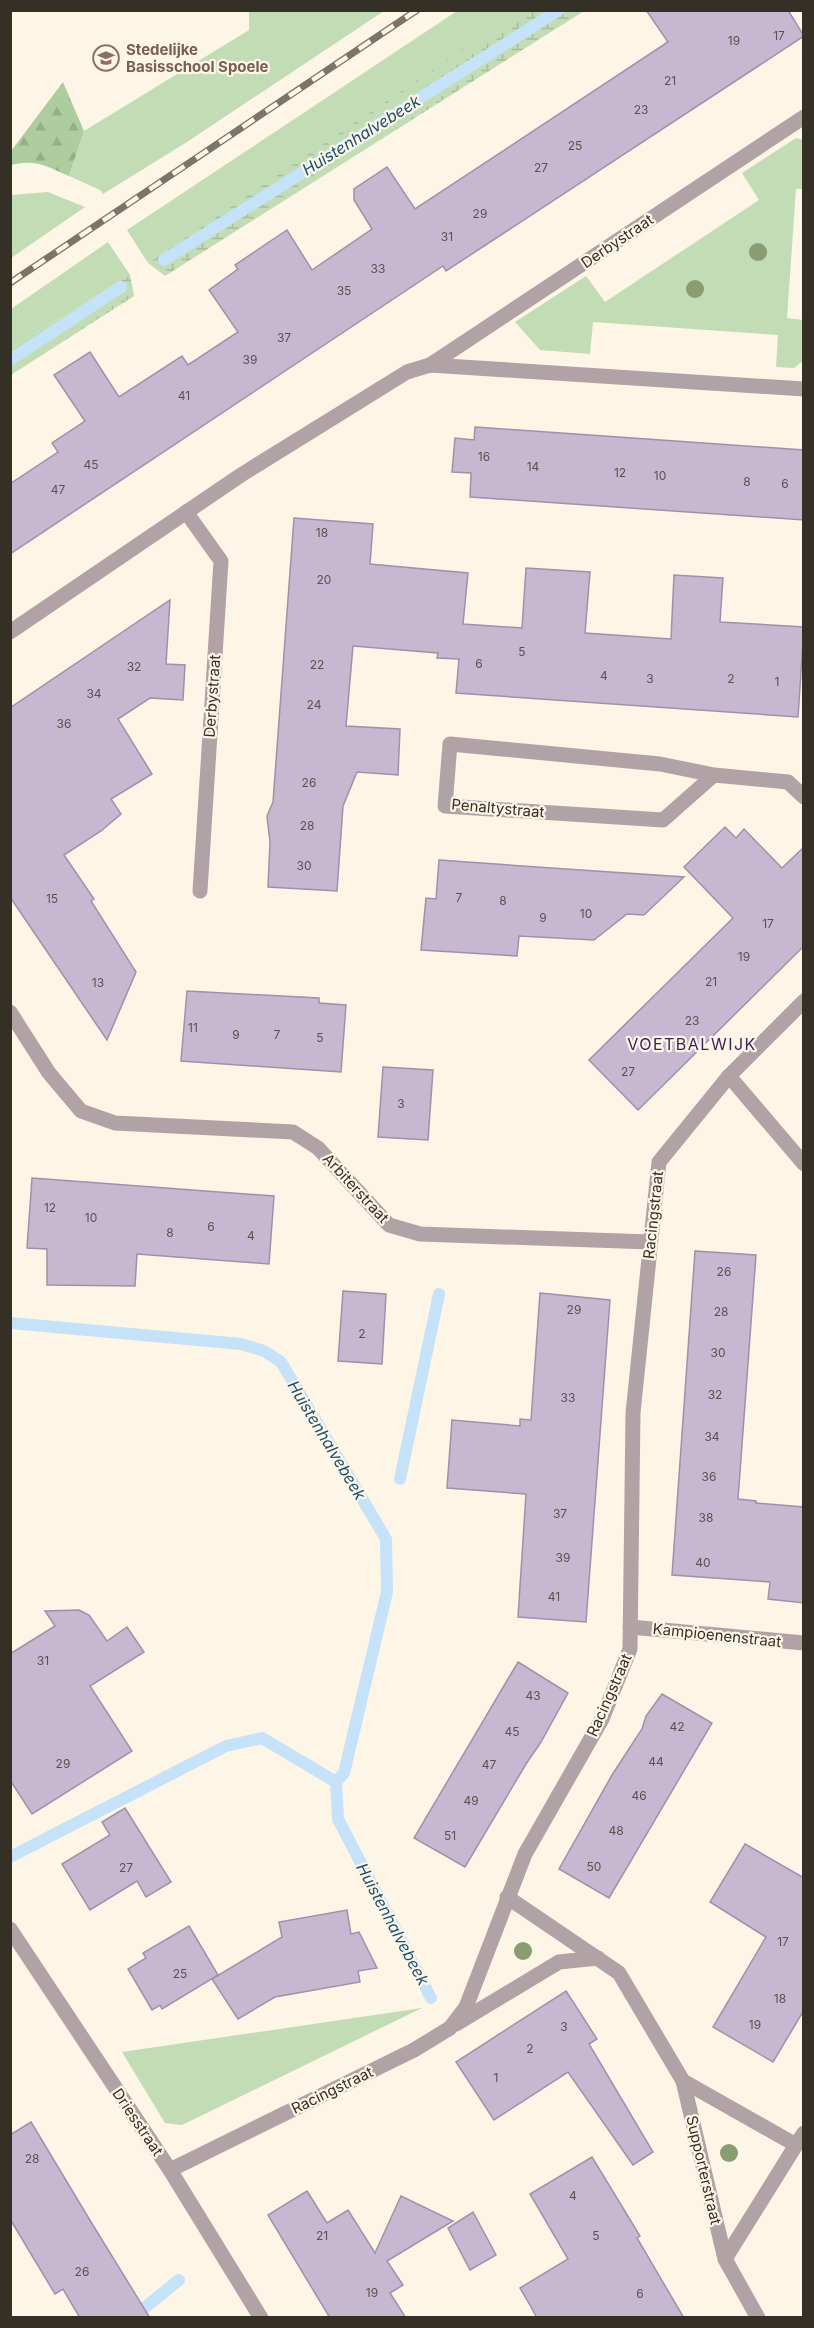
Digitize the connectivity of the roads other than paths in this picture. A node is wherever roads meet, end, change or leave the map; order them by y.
1 (804, 117) edge
2 (430, 365) junction
3 (804, 389) edge
4 (186, 512) junction
5 (10, 632) edge
6 (714, 775) junction
7 (804, 797) edge
8 (200, 891) dead end
9 (804, 1001) edge
10 (10, 1012) edge
11 (729, 1076) junction
12 (804, 1164) edge
13 (650, 1242) junction
14 (630, 1627) junction
15 (804, 1643) edge
16 (507, 1898) junction
17 (10, 1929) edge
18 (598, 1958) junction
19 (450, 2028) junction
20 (683, 2080) junction
21 (800, 2139) edge
22 (170, 2170) junction
23 (725, 2259) junction
24 (261, 2318) edge
25 (758, 2318) edge

1 - 2 street, Derbystraat
2 - 3 street, Derbystraat
2 - 4 street, Derbystraat
4 - 5 street, Derbystraat
4 - 8 street, Derbystraat
6 - 6 street, Penaltystraat
6 - 7 street, Penaltystraat
9 - 11 street, Racingstraat
10 - 13 street, Arbiterstraat
11 - 12 street
11 - 13 street, Racingstraat
13 - 14 street, Racingstraat
14 - 15 street, Kampioenenstraat
14 - 16 street, Racingstraat
16 - 18 street, Supporterstraat
16 - 19 street, Racingstraat
17 - 22 street, Driesstraat
18 - 19 street
18 - 20 street, Supporterstraat
19 - 22 street, Racingstraat
20 - 21 street, Supporterstraat
20 - 23 street, Supporterstraat
21 - 23 street, Supporterstraat
22 - 24 street, Driesstraat
23 - 25 street, Supporterstraat

